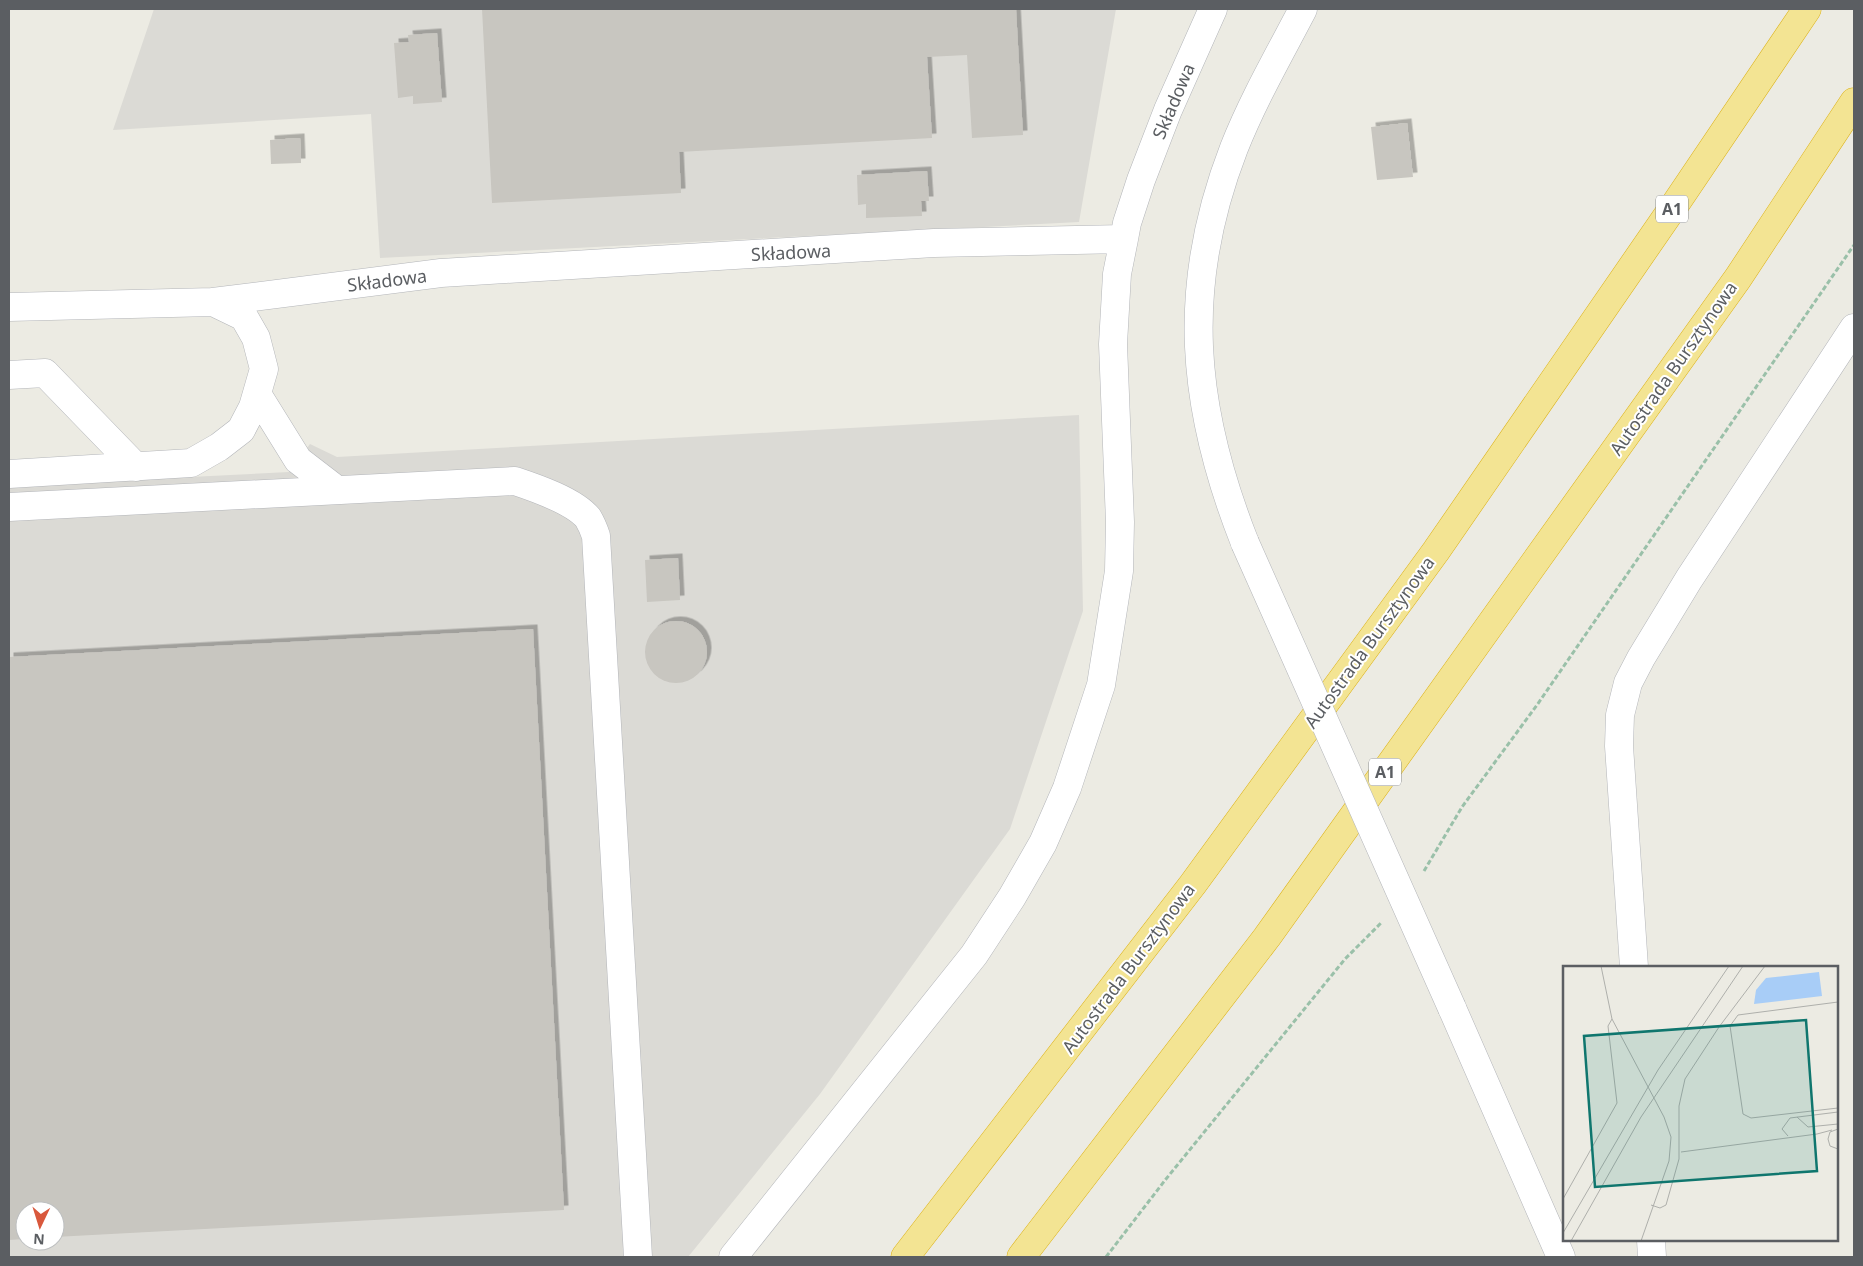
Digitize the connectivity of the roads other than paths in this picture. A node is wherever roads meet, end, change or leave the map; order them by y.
1 (1213, 9) edge
2 (1303, 9) edge
3 (1807, 9) edge
4 (1854, 102) edge
5 (1124, 239) junction
6 (212, 302) junction
7 (9, 307) edge
8 (1854, 328) edge
9 (9, 375) edge
10 (257, 394) junction
11 (136, 467) junction
12 (9, 474) edge
13 (337, 490) junction
14 (9, 507) edge
15 (1634, 966) edge
16 (1652, 1241) edge
17 (638, 1257) edge
18 (732, 1257) edge
19 (905, 1257) edge
20 (1021, 1257) edge
21 (1560, 1257) edge
22 (1652, 1257) edge

1 - 5 street, Składowa
2 - 21 street, bridge
3 - 19 highway, Autostrada Bursztynowa / A1
4 - 20 highway, Autostrada Bursztynowa / A1
5 - 6 street, Składowa
5 - 18 street
6 - 7 street, Składowa
6 - 10 street
8 - 15 street
9 - 11 street
10 - 11 street
10 - 13 street
11 - 12 street
13 - 14 street
13 - 17 street
16 - 22 street

